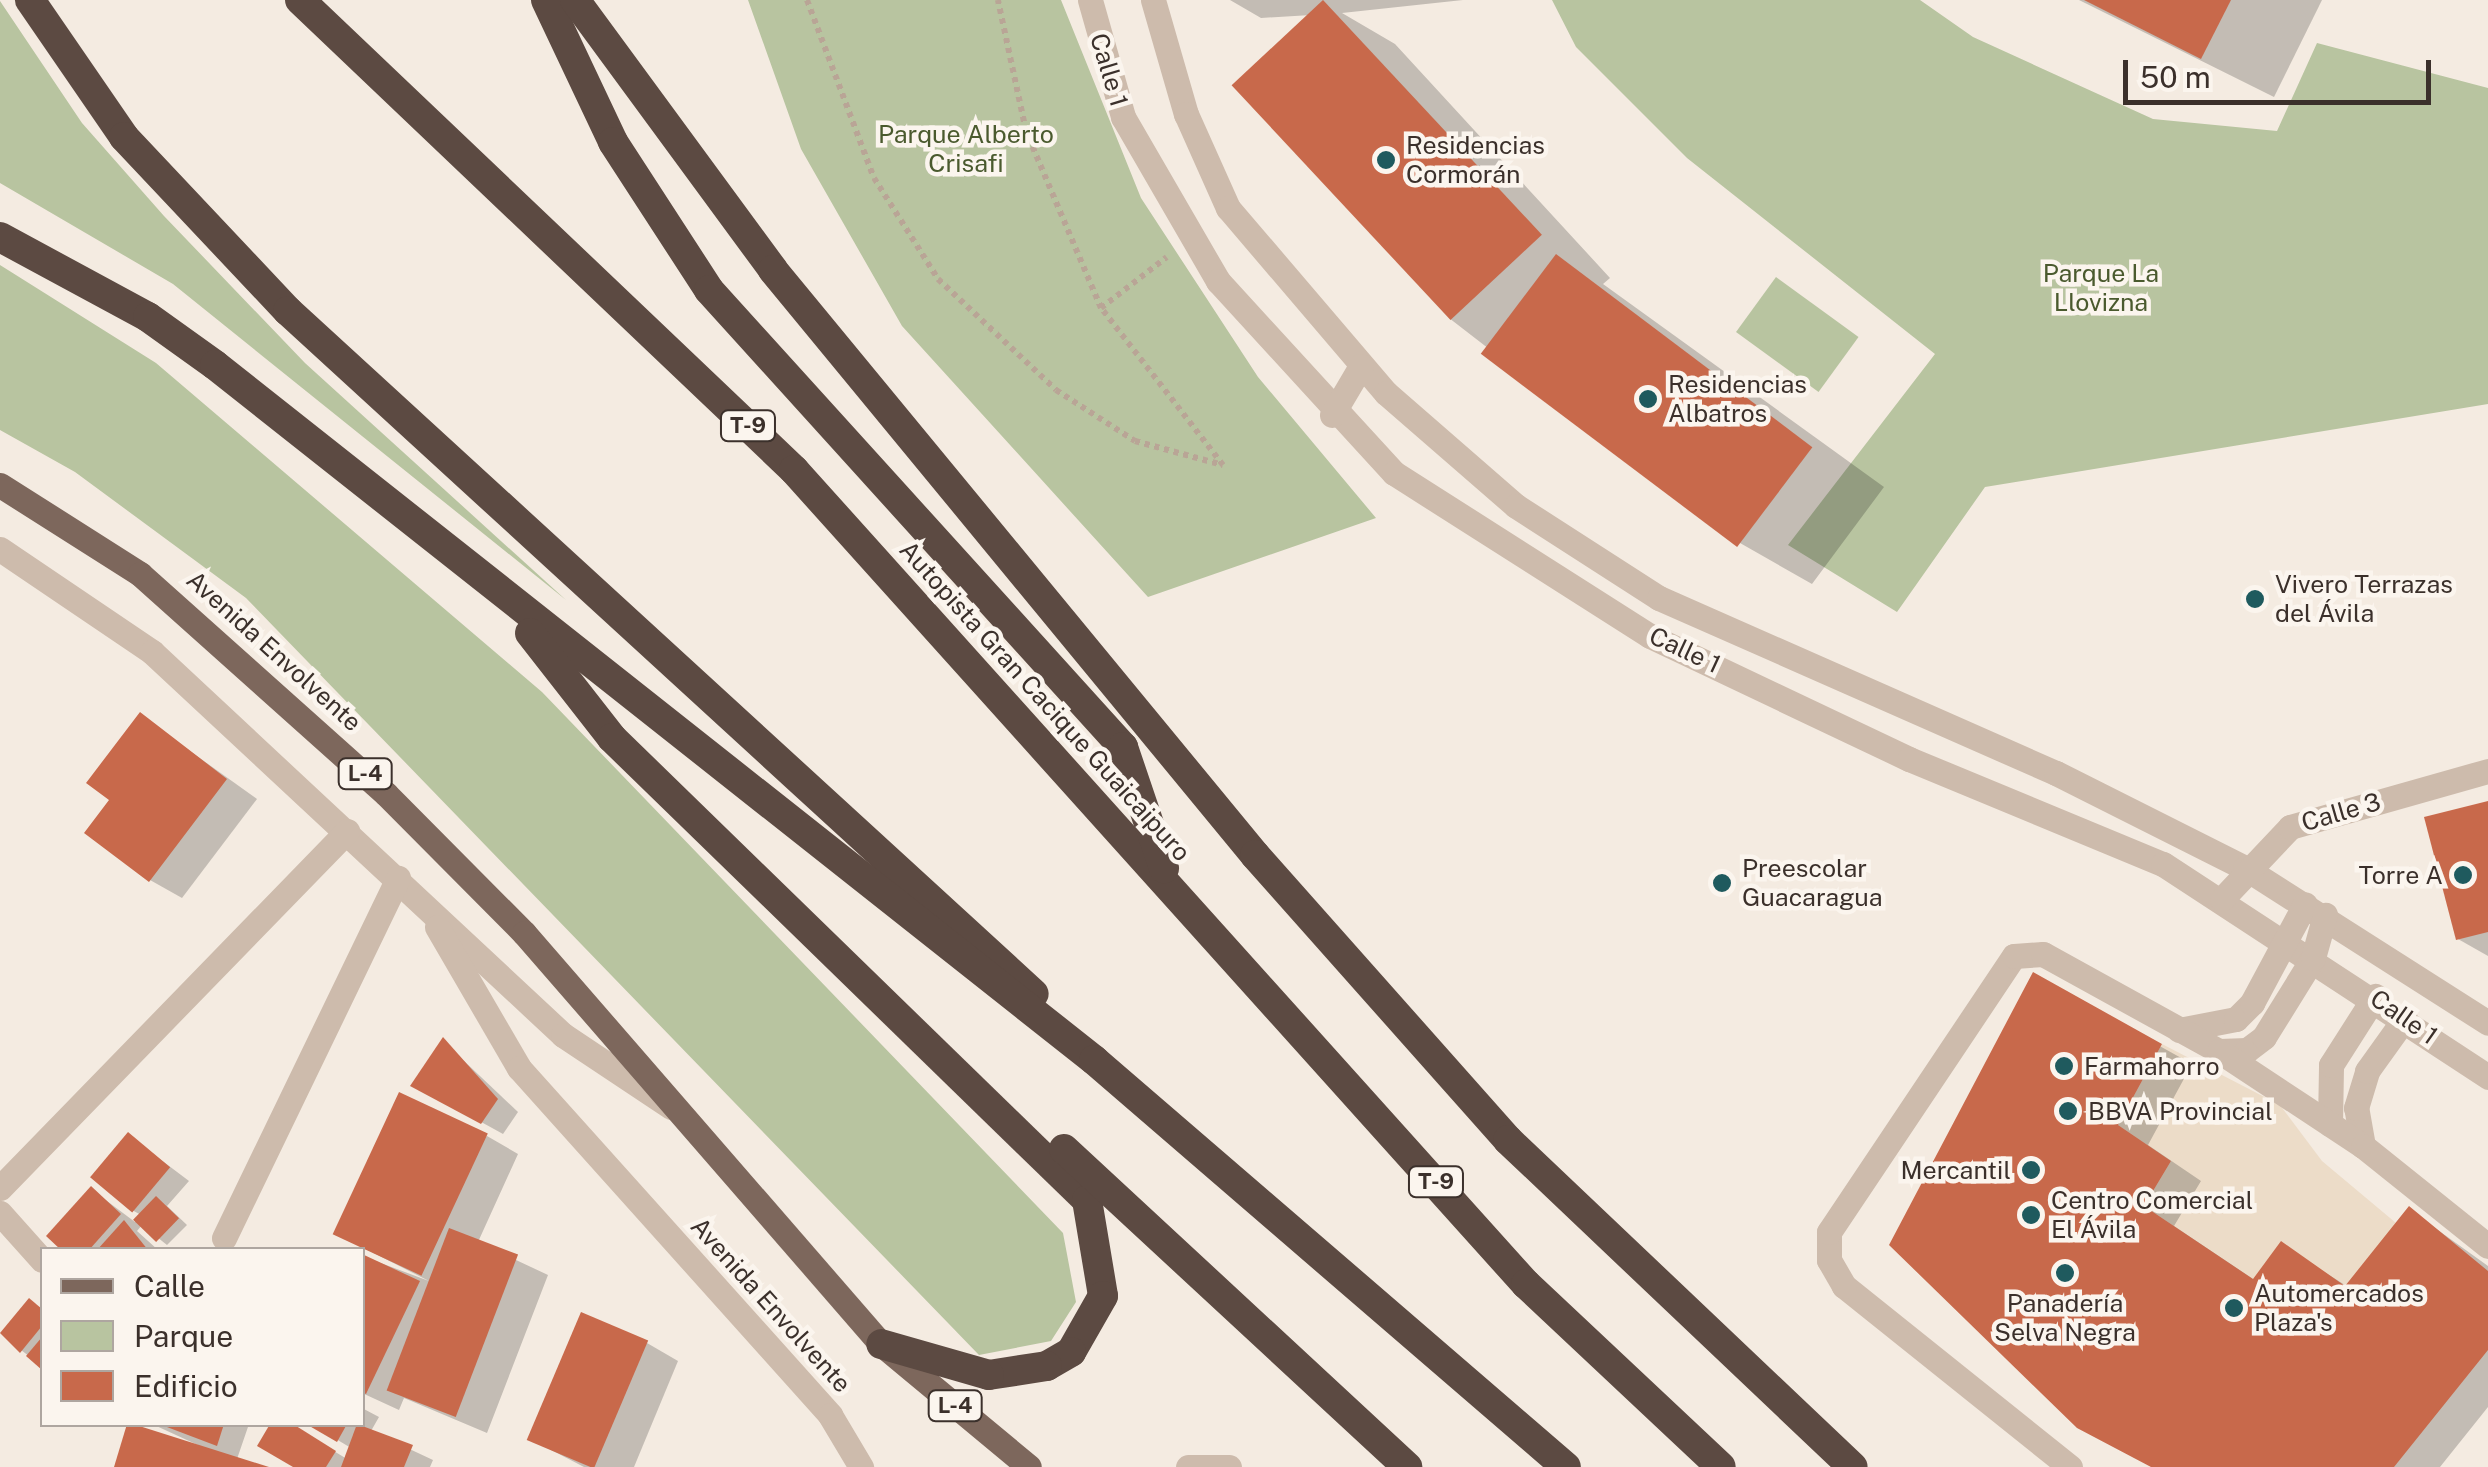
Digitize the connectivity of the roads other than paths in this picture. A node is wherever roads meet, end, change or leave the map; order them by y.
1 (30, 0) edge
2 (300, 0) edge
3 (546, 0) edge
4 (575, 0) edge
5 (1090, 0) edge
6 (1152, 0) edge
7 (1228, 208) junction
8 (0, 237) edge
9 (1192, 238) junction
10 (1361, 366) junction
11 (1332, 415) junction
12 (0, 485) edge
13 (0, 549) edge
14 (500, 596) junction
15 (1659, 598) junction
16 (1650, 636) junction
17 (2488, 771) edge
18 (2118, 803) junction
19 (347, 831) junction
20 (2107, 838) junction
21 (2245, 868) junction
22 (398, 878) junction
23 (1168, 881) junction
24 (420, 898) junction
25 (2222, 900) junction
26 (2315, 909) junction
27 (2289, 942) junction
28 (837, 948) junction
29 (2313, 958) junction
30 (2375, 996) junction
31 (2405, 1018) junction
32 (2488, 1023) edge
33 (2179, 1030) junction
34 (2219, 1051) junction
35 (1094, 1060) junction
36 (2488, 1077) edge
37 (683, 1116) junction
38 (2330, 1124) junction
39 (2363, 1146) junction
40 (0, 1188) edge
41 (0, 1213) edge
42 (224, 1238) dead end
43 (2488, 1246) edge
44 (40, 1258) edge
45 (881, 1344) junction
46 (861, 1467) edge
47 (1029, 1467) edge
48 (1188, 1467) edge
49 (1228, 1467) edge
50 (1407, 1467) edge
51 (1566, 1467) edge
52 (1721, 1467) edge
53 (1852, 1467) edge
54 (2070, 1467) edge

1 - 35 highway
2 - 23 highway, Autopista Gran Cacique Guaicaipuro / T-9
3 - 23 highway
4 - 53 highway
5 - 9 street, Calle 1
6 - 7 street, Calle 1
7 - 9 street
7 - 10 street, Calle 1
8 - 14 highway
9 - 11 street, Calle 1
10 - 11 street
10 - 15 street, Calle 1
11 - 16 street, Calle 1
12 - 37 main road, Avenida Envolvente / L-4
13 - 19 street, Avenida Envolvente / L-4
14 - 28 highway
14 - 35 highway
15 - 16 street
15 - 18 street, Calle 1
16 - 20 street, Calle 1
17 - 21 street, Calle 3
18 - 20 street
18 - 21 street, Calle 1
19 - 22 street, Avenida Envolvente / L-4
19 - 40 street
20 - 25 street, Calle 1
21 - 25 street, Calle 3
21 - 26 street, Calle 1
22 - 24 street, Avenida Envolvente / L-4
22 - 42 street
23 - 52 highway, Autopista Gran Cacique Guaicaipuro / T-9
24 - 37 street, Avenida Envolvente / L-4
24 - 46 street, Avenida Envolvente
25 - 27 street, Calle 1
26 - 27 street
26 - 29 street
26 - 32 street, Calle 1
27 - 29 street, Calle 1
27 - 33 street
28 - 45 highway
28 - 50 highway
29 - 30 street, Calle 1
29 - 34 street
30 - 31 street, Calle 1
30 - 38 street
31 - 36 street, Calle 1
31 - 39 street
33 - 34 street
33 - 54 street
34 - 38 street
35 - 51 highway
37 - 45 main road, Avenida Envolvente / L-4
38 - 39 street
39 - 43 street
41 - 44 street
45 - 47 main road, Avenida Envolvente / L-4
48 - 49 street

